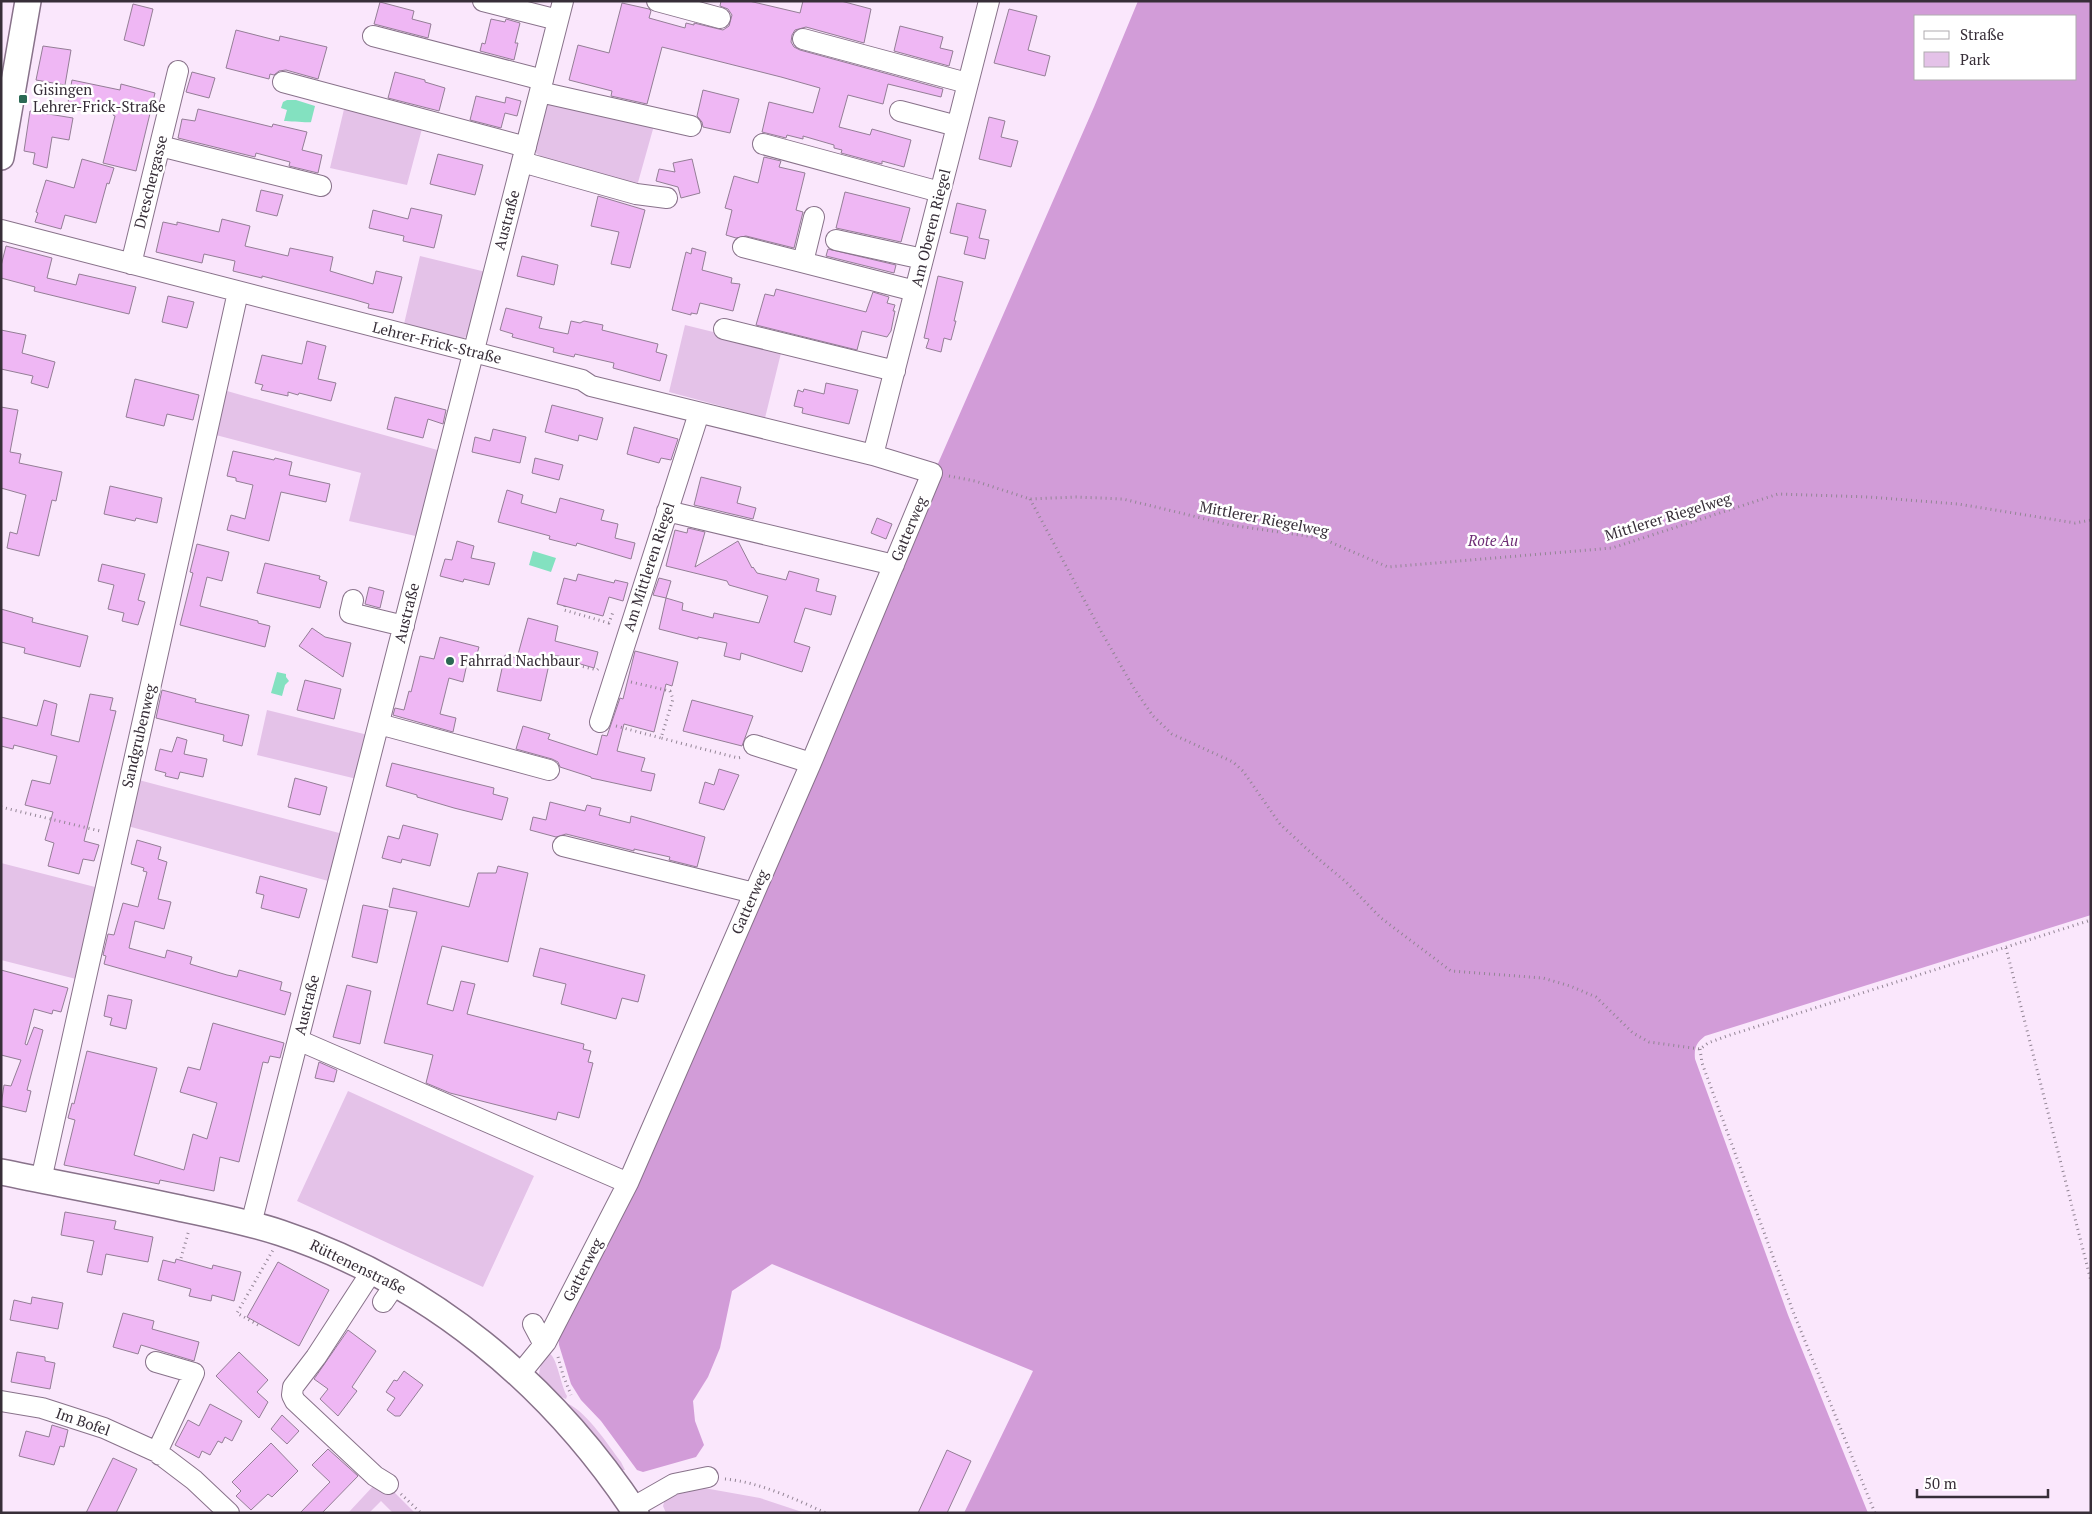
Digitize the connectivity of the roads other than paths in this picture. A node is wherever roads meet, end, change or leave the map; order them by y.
1 (28, 1) edge
2 (483, 1) edge
3 (658, 1) edge
4 (989, 1) edge
5 (561, 11) edge
6 (720, 18) dead end
7 (373, 36) dead end
8 (803, 39) dead end
9 (178, 71) dead end
10 (283, 82) dead end
11 (967, 84) junction
12 (542, 86) junction
13 (900, 111) dead end
14 (691, 126) dead end
15 (957, 126) junction
16 (763, 144) dead end
17 (160, 146) junction
18 (524, 154) junction
19 (1, 158) edge
20 (322, 186) dead end
21 (940, 192) junction
22 (667, 198) dead end
23 (814, 218) dead end
24 (1, 230) edge
25 (836, 240) dead end
26 (743, 247) dead end
27 (923, 259) junction
28 (802, 262) junction
29 (131, 264) junction
30 (915, 290) junction
31 (238, 292) junction
32 (724, 329) dead end
33 (473, 352) junction
34 (895, 371) junction
35 (699, 412) junction
36 (873, 455) junction
37 (667, 511) junction
38 (894, 565) junction
39 (352, 600) dead end
40 (404, 626) junction
41 (600, 722) road end
42 (379, 724) junction
43 (754, 745) road end
44 (811, 763) junction
45 (549, 770) dead end
46 (563, 846) dead end
47 (754, 893) junction
48 (298, 1040) junction
49 (1, 1172) edge
50 (41, 1180) junction
51 (628, 1183) junction
52 (251, 1224) junction
53 (372, 1271) junction
54 (533, 1324) dead end
55 (546, 1342) junction
56 (156, 1362) dead end
57 (520, 1374) junction
58 (1, 1401) edge
59 (161, 1455) junction
60 (708, 1477) road end
61 (388, 1484) road end
62 (634, 1510) edge
63 (228, 1513) edge

1 - 19 main road
2 - 5 street
3 - 6 street
4 - 11 street, Am Oberen Riegel
5 - 12 street, Austraße
7 - 12 street
8 - 11 street
9 - 17 street, Dreschergasse
10 - 18 street
11 - 15 street, Am Oberen Riegel
12 - 14 street
12 - 18 street, Austraße
13 - 15 street
15 - 21 street, Am Oberen Riegel
16 - 21 street
17 - 20 street
17 - 29 street, Dreschergasse
18 - 22 street
18 - 33 street, Austraße
21 - 27 street, Am Oberen Riegel
23 - 28 street
24 - 29 street, Lehrer-Frick-Straße
25 - 27 street
26 - 28 street
27 - 30 street, Am Oberen Riegel
28 - 30 street
29 - 31 street, Lehrer-Frick-Straße
30 - 34 street, Am Oberen Riegel
31 - 33 street, Lehrer-Frick-Straße
31 - 50 street, Sandgrubenweg
32 - 34 street
33 - 35 street, Lehrer-Frick-Straße
33 - 40 street, Austraße
34 - 36 street, Am Oberen Riegel
35 - 36 street, Lehrer-Frick-Straße
35 - 37 street, Am Mittleren Riegel
36 - 38 street, Gatterweg
37 - 38 street
37 - 41 street, Am Mittleren Riegel
38 - 44 street, Gatterweg
39 - 40 street
40 - 42 street, Austraße
42 - 45 street
42 - 48 street, Austraße
43 - 44 street
44 - 47 street, Gatterweg
46 - 47 street
47 - 51 street, Gatterweg
48 - 51 street
48 - 52 street, Austraße
49 - 50 main road, Rüttenenstraße
50 - 52 main road, Rüttenenstraße
51 - 55 street, Gatterweg
52 - 53 main road, Rüttenenstraße
53 - 57 main road, Rüttenenstraße
53 - 61 street
54 - 55 street
55 - 57 street, Gatterweg
56 - 59 street
57 - 62 main road, Rüttenenstraße
58 - 59 street, Im Bofel
59 - 63 street, Im Bofel
60 - 62 street

